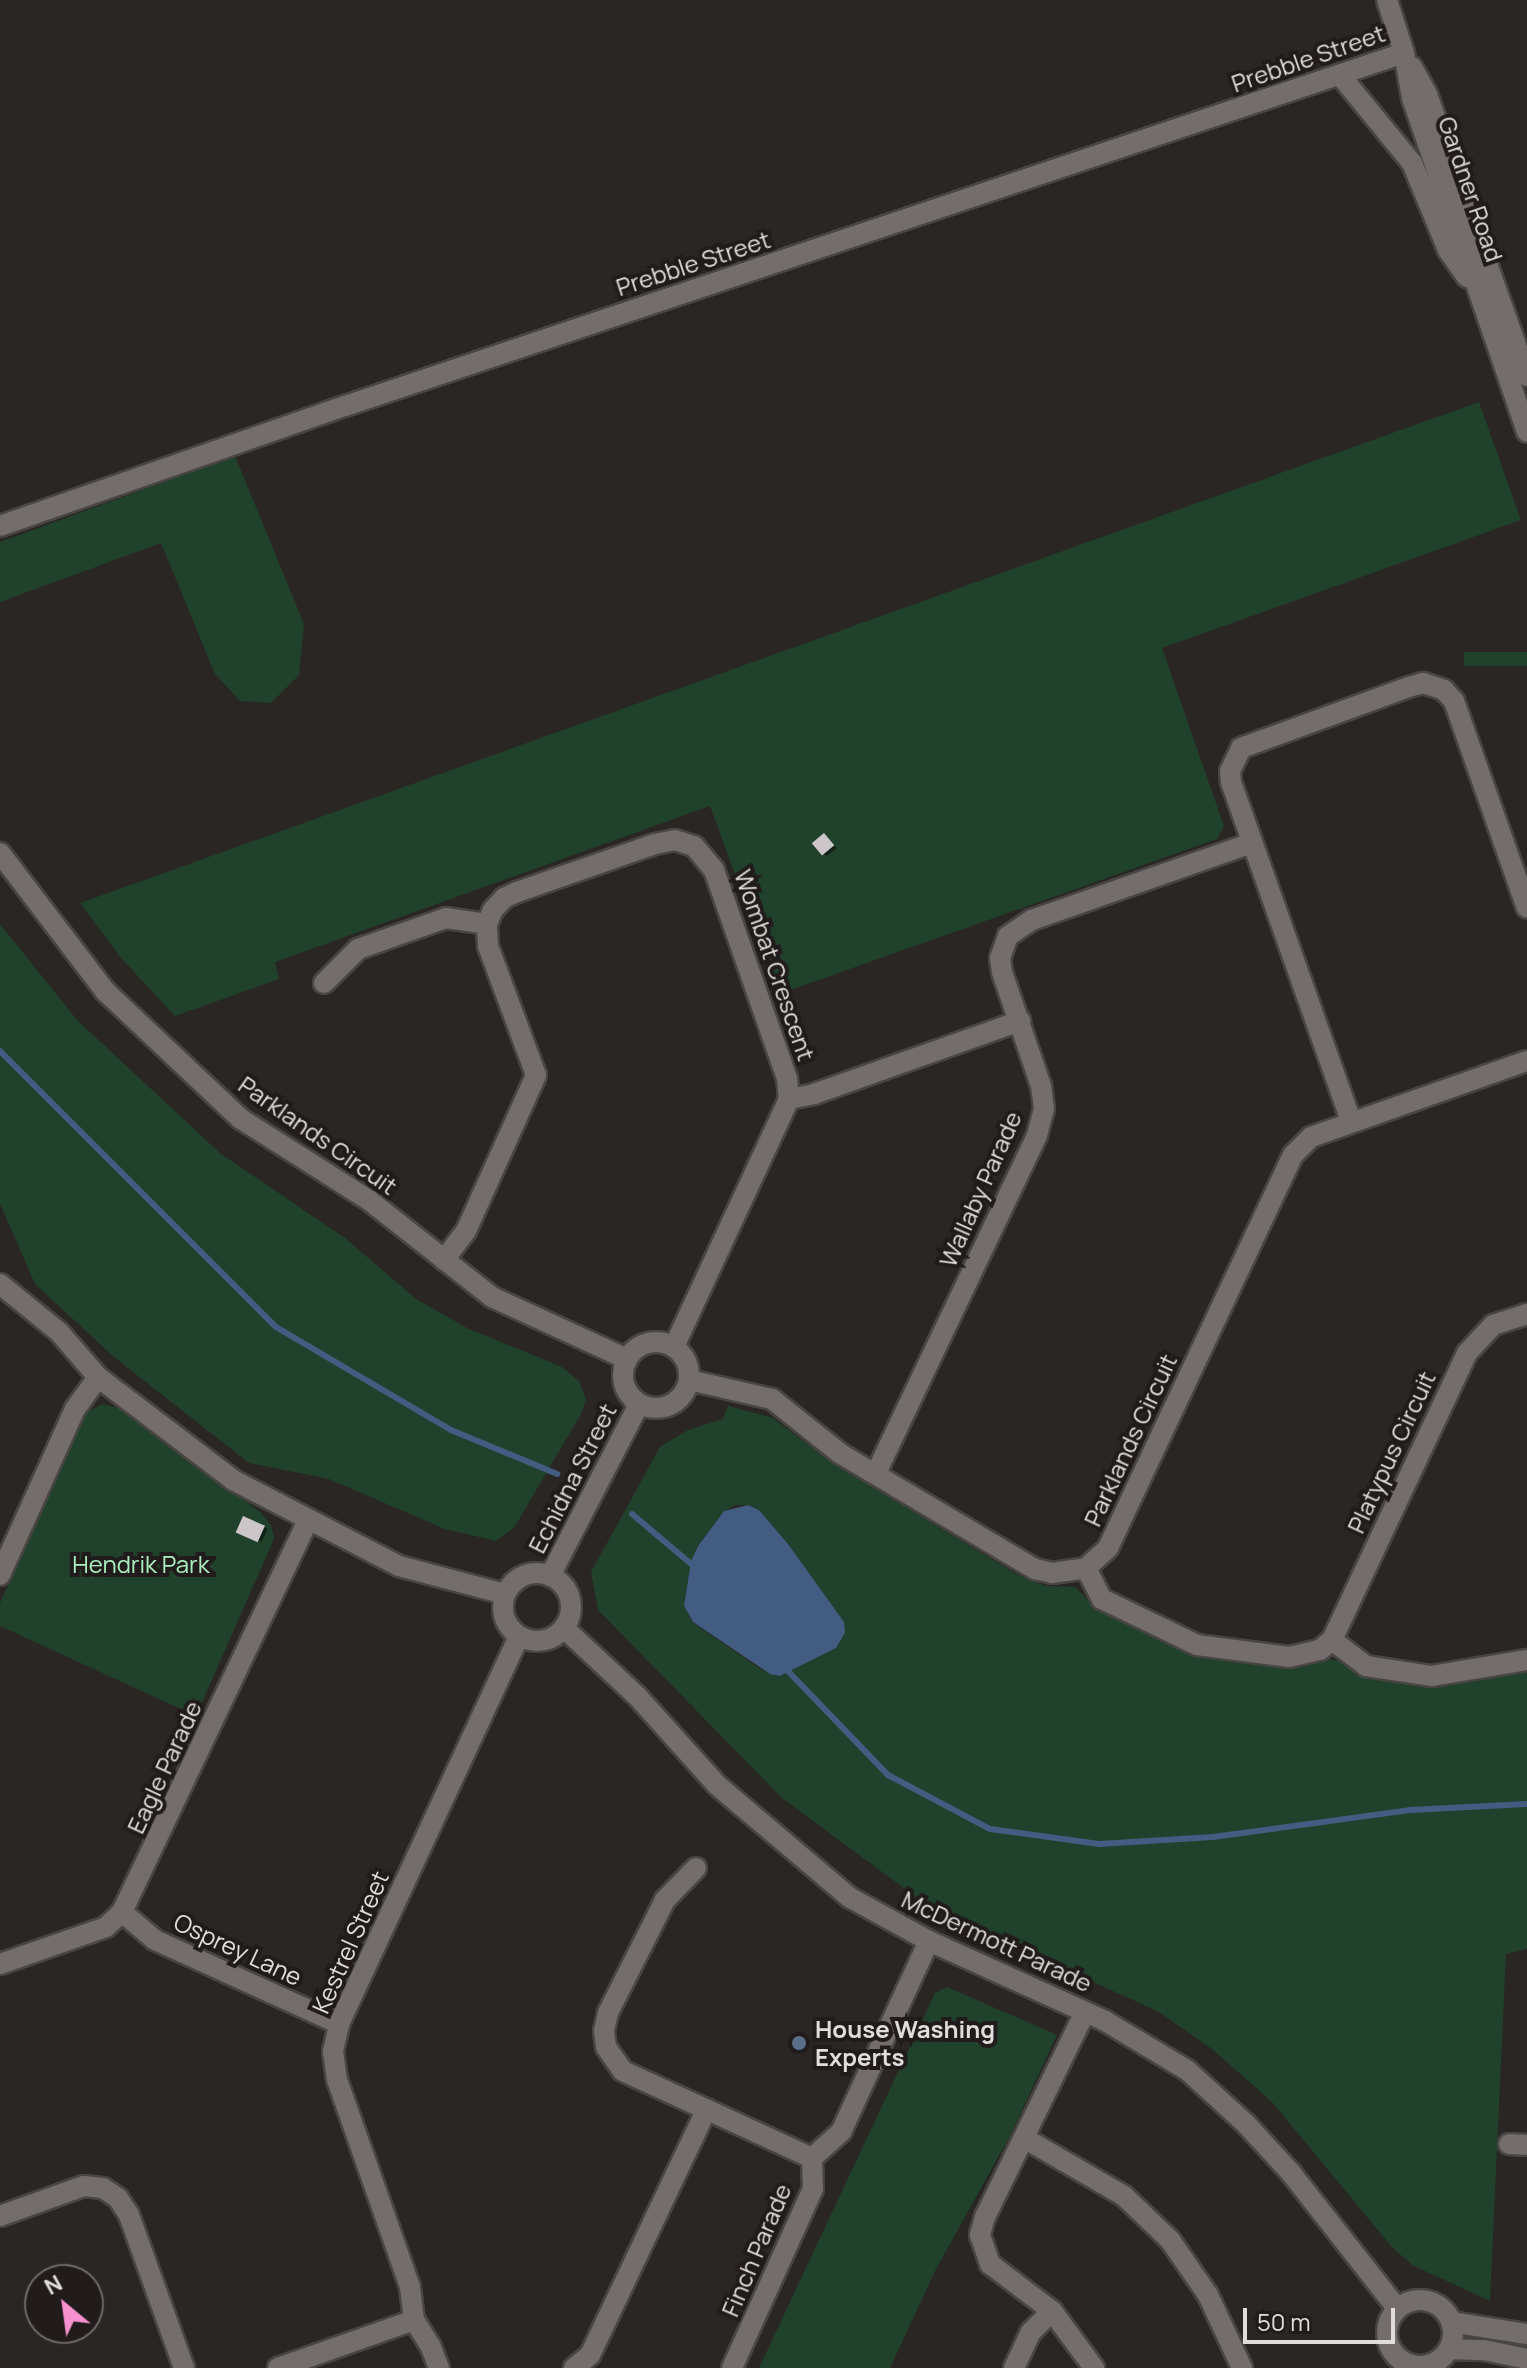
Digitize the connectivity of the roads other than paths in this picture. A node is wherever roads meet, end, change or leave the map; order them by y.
1 (1387, 0) edge
2 (1404, 53) junction
3 (1340, 75) junction
4 (1481, 296) junction
5 (1527, 376) edge
6 (1527, 432) edge
7 (0, 526) edge
8 (1252, 843) junction
9 (0, 853) edge
10 (1527, 908) edge
11 (487, 924) junction
12 (324, 983) dead end
13 (1020, 1021) junction
14 (1527, 1061) edge
15 (789, 1099) junction
16 (1351, 1121) junction
17 (444, 1260) junction
18 (0, 1284) edge
19 (1527, 1314) edge
20 (674, 1347) junction
21 (627, 1359) junction
22 (98, 1377) junction
23 (689, 1380) junction
24 (639, 1404) junction
25 (876, 1473) junction
26 (308, 1521) junction
27 (1086, 1568) junction
28 (0, 1574) edge
29 (550, 1576) junction
30 (505, 1594) junction
31 (564, 1628) junction
32 (519, 1637) junction
33 (1332, 1640) junction
34 (1527, 1660) edge
35 (696, 1868) dead end
36 (122, 1912) junction
37 (929, 1941) junction
38 (0, 1964) edge
39 (1085, 2012) junction
40 (339, 2024) junction
41 (707, 2109) junction
42 (1024, 2138) junction
43 (812, 2158) junction
44 (0, 2216) edge
45 (1397, 2308) junction
46 (1052, 2311) junction
47 (414, 2320) junction
48 (1451, 2322) junction
49 (1527, 2334) edge
50 (1449, 2349) junction
51 (1527, 2359) edge
52 (1408, 2366) edge
53 (184, 2368) edge
54 (278, 2368) edge
55 (439, 2368) edge
56 (574, 2368) edge
57 (732, 2368) edge
58 (1014, 2368) edge
59 (1094, 2368) edge
60 (1242, 2368) edge

1 - 2 street, Gardner Road
2 - 3 street, Prebble Street
2 - 4 street, Gardner Road
2 - 5 street, Gardner Road
3 - 4 street
3 - 7 street, Prebble Street
4 - 6 street, Gardner Road
8 - 10 street
8 - 13 street, Wallaby Parade
8 - 16 street
9 - 17 street, Parklands Circuit
11 - 12 street
11 - 15 street, Wombat Crescent
11 - 17 street
13 - 15 street
13 - 25 street, Wallaby Parade
14 - 16 street, Parklands Circuit
15 - 20 street, Wombat Crescent
16 - 27 street, Parklands Circuit
17 - 21 street, Parklands Circuit
18 - 22 street
19 - 33 street, Platypus Circuit
20 - 21 street
20 - 23 street
21 - 24 street
22 - 26 street
22 - 28 street
23 - 24 street
23 - 25 street
24 - 29 street, Echidna Street
25 - 27 street
26 - 30 street
26 - 36 street, Eagle Parade
27 - 33 street
29 - 30 street
29 - 31 street
30 - 32 street
31 - 32 street
31 - 37 street, McDermott Parade
32 - 40 street, Kestrel Street
33 - 34 street
35 - 41 street
36 - 38 street
36 - 40 street, Osprey Lane
37 - 39 street, McDermott Parade
37 - 43 street, Finch Parade
39 - 42 street
39 - 45 street, McDermott Parade
40 - 47 street, Kestrel Street
41 - 43 street
41 - 56 street
42 - 46 street
42 - 60 street
43 - 57 street, Finch Parade
44 - 53 street
45 - 48 street
45 - 52 street
46 - 58 street
46 - 59 street
47 - 54 street
47 - 55 street, Kestrel Street
48 - 49 street
48 - 50 street
50 - 51 street
50 - 52 street

